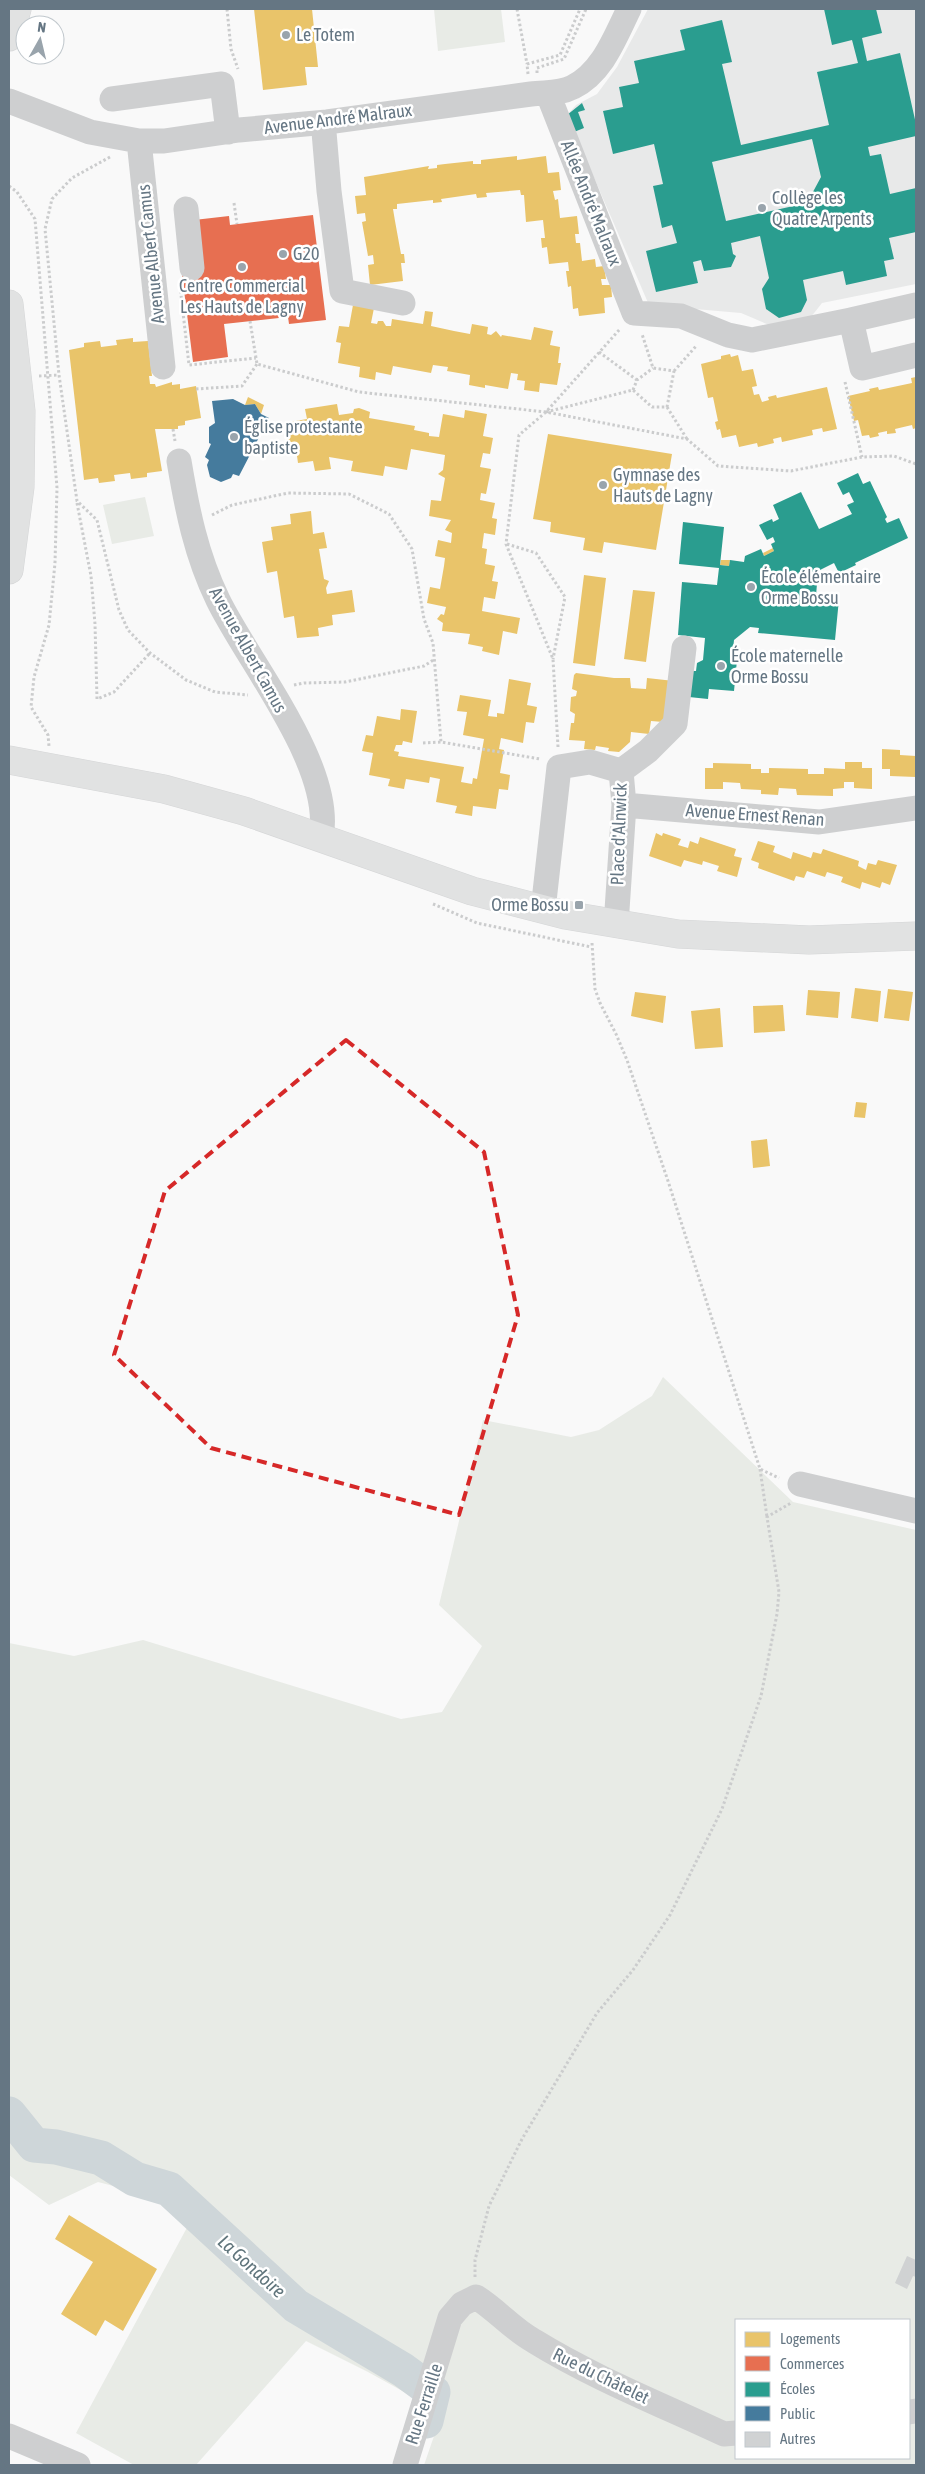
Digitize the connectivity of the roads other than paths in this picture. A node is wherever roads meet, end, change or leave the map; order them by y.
1 (17, 9) edge
2 (629, 9) edge
3 (9, 36) edge
4 (539, 94) junction
5 (112, 98) dead end
6 (9, 101) edge
7 (327, 122) junction
8 (228, 132) junction
9 (139, 141) junction
10 (186, 208) dead end
11 (191, 265) road end
12 (403, 303) dead end
13 (9, 304) edge
14 (916, 305) edge
15 (851, 320) junction
16 (916, 355) edge
17 (163, 367) dead end
18 (179, 461) dead end
19 (12, 530) edge
20 (9, 570) edge
21 (684, 648) dead end
22 (9, 744) edge
23 (9, 760) edge
24 (45, 767) junction
25 (621, 771) junction
26 (624, 805) junction
27 (916, 808) edge
28 (321, 837) junction
29 (543, 910) junction
30 (601, 931) junction
31 (916, 936) edge
32 (800, 1484) road end
33 (916, 1511) edge
34 (476, 2297) joint
35 (735, 2433) edge
36 (9, 2436) edge
37 (78, 2465) edge
38 (405, 2465) edge

1 - 3 main road
2 - 4 street, Avenue André Malraux
4 - 7 street, Avenue André Malraux
4 - 15 street, Allée André Malraux
5 - 8 street
6 - 9 street, Avenue André Malraux
7 - 8 street, Avenue André Malraux
7 - 12 street
8 - 9 street, Avenue André Malraux
9 - 17 street, Avenue Albert Camus
10 - 11 street
13 - 19 main road
14 - 15 street
15 - 16 street
18 - 28 street, Avenue Albert Camus
19 - 20 main road
21 - 25 street
22 - 24 main road
23 - 24 main road
24 - 28 main road
25 - 26 street, Place d'Alnwick
25 - 29 street, Place d'Alnwick
26 - 27 street, Avenue Ernest Renan
26 - 30 street, Place d'Alnwick
28 - 29 main road
29 - 30 main road
30 - 31 main road
32 - 33 street
34 - 35 street, Rue du Châtelet
34 - 38 street, Rue Ferraille
36 - 37 street

